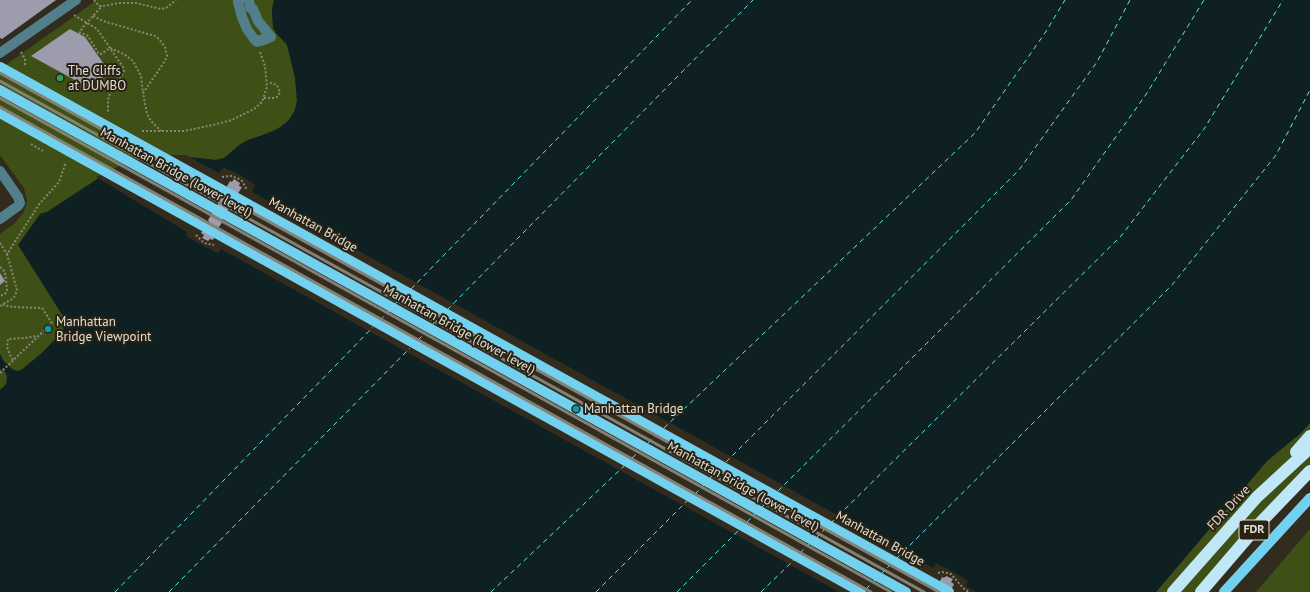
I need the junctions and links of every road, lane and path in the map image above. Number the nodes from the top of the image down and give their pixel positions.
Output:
1 (76, 0) edge
2 (94, 0) edge
3 (133, 0) edge
4 (176, 0) edge
5 (240, 0) edge
6 (248, 0) edge
7 (131, 3) junction
8 (102, 6) junction
9 (75, 16) dead end
10 (93, 16) junction
11 (86, 23) junction
12 (110, 48) junction
13 (258, 49) dead end
14 (0, 53) edge
15 (22, 53) dead end
16 (25, 59) junction
17 (29, 61) dead end
18 (25, 66) dead end
19 (0, 67) edge
20 (101, 80) dead end
21 (268, 82) junction
22 (113, 88) junction
23 (0, 90) edge
24 (144, 92) junction
25 (264, 98) junction
26 (108, 112) dead end
27 (0, 113) edge
28 (142, 131) dead end
29 (162, 131) junction
30 (66, 161) dead end
31 (0, 171) edge
32 (0, 219) edge
33 (0, 244) edge
34 (7, 254) junction
35 (0, 267) edge
36 (0, 296) edge
37 (1, 306) edge
38 (39, 336) junction
39 (13, 360) junction
40 (0, 373) edge
41 (1310, 436) edge
42 (1310, 448) edge
43 (1310, 471) edge
44 (1257, 496) junction
45 (1310, 498) edge
46 (861, 592) edge
47 (906, 592) edge
48 (949, 592) edge
49 (1173, 592) edge
50 (1201, 592) edge
51 (1224, 592) edge

1 - 14 street
2 - 8 path
3 - 7 path
4 - 7 path
5 - 6 street
7 - 8 path
8 - 10 path
9 - 11 path
10 - 11 path
10 - 24 path
11 - 12 path
11 - 12 path
12 - 22 path
12 - 24 path
13 - 21 path
15 - 16 path
16 - 17 path
16 - 18 path
19 - 48 main road, Manhattan Bridge
20 - 22 path
21 - 25 path
21 - 25 path
22 - 26 path
23 - 47 main road, Manhattan Bridge (lower level)
24 - 29 path
25 - 29 path
27 - 46 main road
28 - 29 path
30 - 34 path
31 - 32 street
33 - 34 path
34 - 37 path
35 - 36 path
37 - 38 path
38 - 39 path
38 - 39 path
39 - 40 path
41 - 44 highway
42 - 44 highway, FDR Drive / FDR
43 - 50 highway, FDR
44 - 49 highway, FDR Drive / FDR
45 - 51 main road

